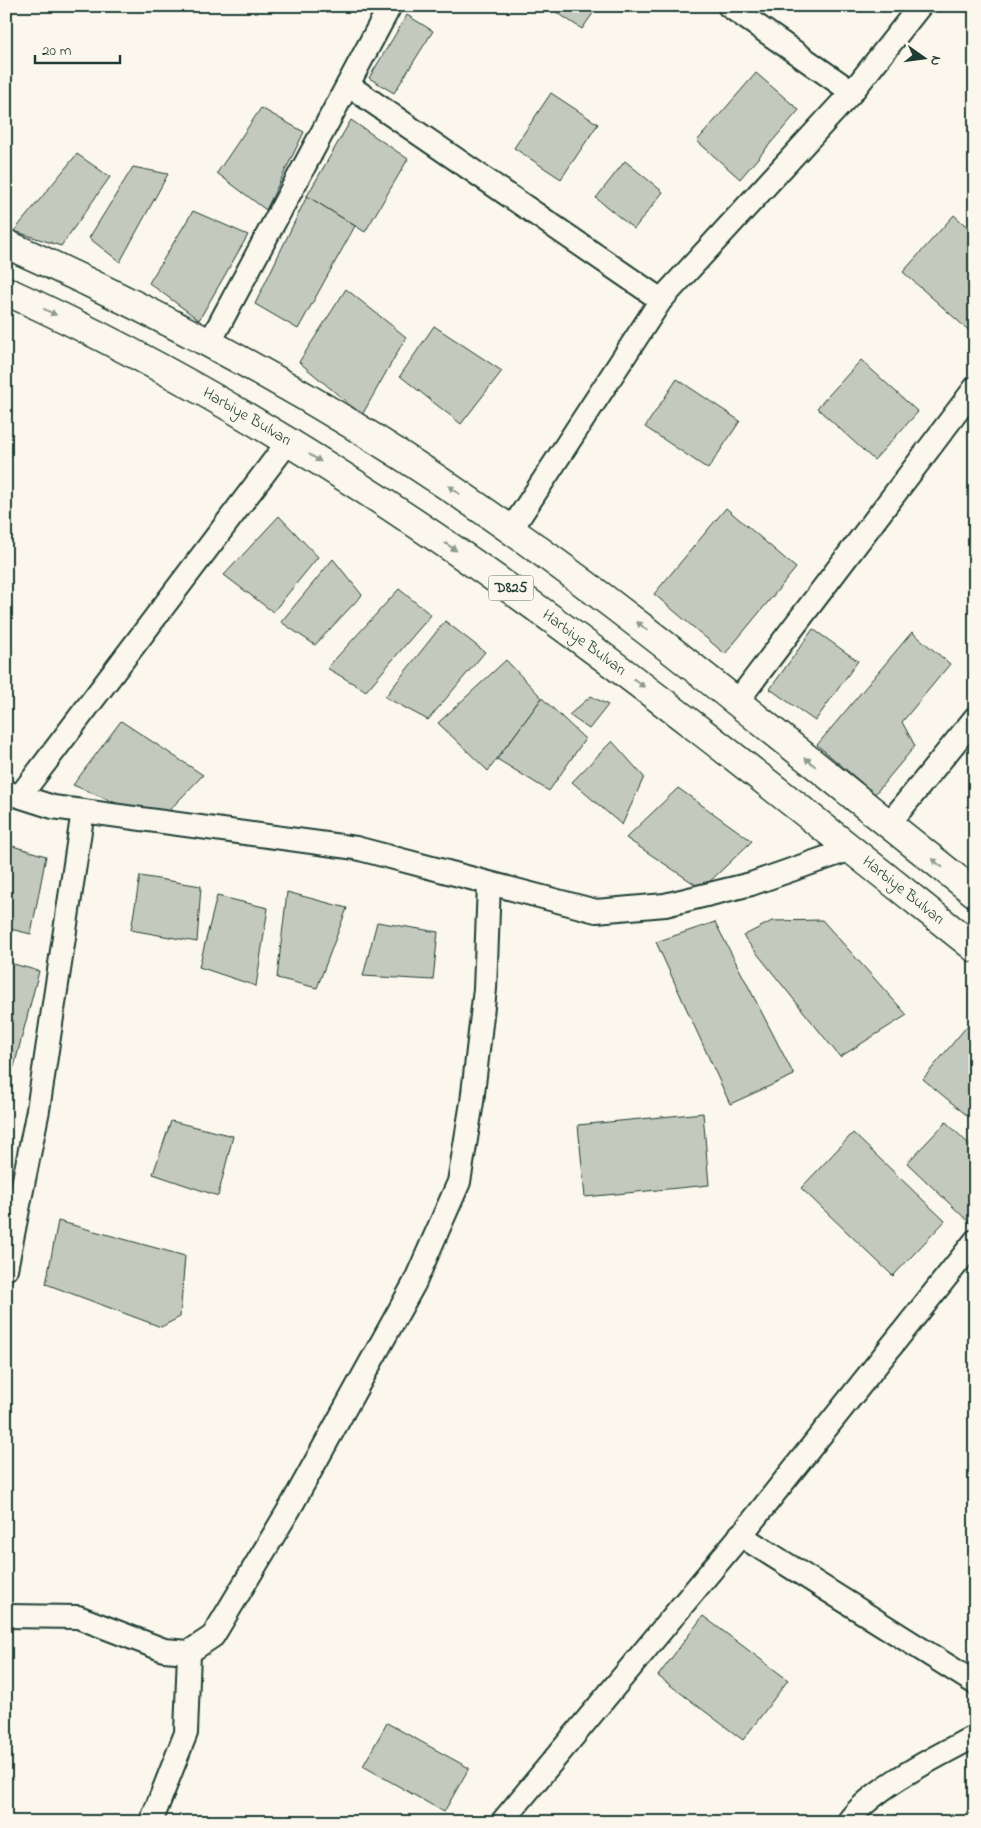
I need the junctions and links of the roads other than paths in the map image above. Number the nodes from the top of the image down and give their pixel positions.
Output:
1 (729, 6) edge
2 (920, 6) edge
3 (386, 8) edge
4 (348, 85) junction
5 (852, 92) junction
6 (6, 244) edge
7 (6, 291) edge
8 (661, 300) junction
9 (210, 342) junction
10 (975, 388) edge
11 (288, 442) junction
12 (511, 530) junction
13 (736, 703) junction
14 (975, 718) edge
15 (13, 794) edge
16 (83, 810) junction
17 (888, 825) junction
18 (851, 849) junction
19 (488, 884) junction
20 (975, 893) edge
21 (975, 948) edge
22 (975, 1241) edge
23 (6, 1269) edge
24 (740, 1535) junction
25 (6, 1616) edge
26 (189, 1652) junction
27 (975, 1683) edge
28 (975, 1736) edge
29 (151, 1822) edge
30 (502, 1822) edge
31 (848, 1822) edge

1 - 5 street
2 - 5 street
3 - 4 street
4 - 8 street
4 - 9 street
5 - 8 street
6 - 9 main road, D825
7 -> 11 main road, Harbiye Bulvarı / D825
8 - 12 street
12 -> 9 main road, D825
10 - 13 street
11 - 15 street
11 -> 18 main road, Harbiye Bulvarı / D825
13 -> 12 main road, D825
17 -> 13 main road, D825
14 - 17 street
15 - 16 street
16 - 19 street
16 - 23 street
20 -> 17 main road, D825
18 - 19 street
18 - 21 main road, Harbiye Bulvarı / D825
19 - 26 street
22 - 24 street
24 - 27 street
24 - 30 street
25 - 26 street
26 - 29 street
28 - 31 street

